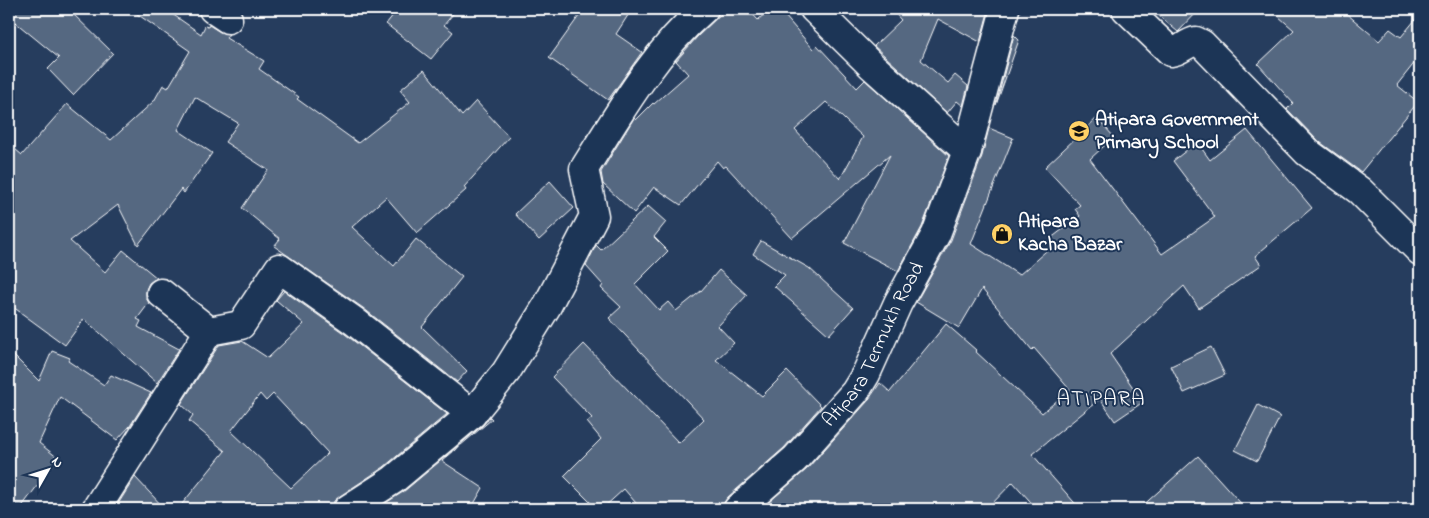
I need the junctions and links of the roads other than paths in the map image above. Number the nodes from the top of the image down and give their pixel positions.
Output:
1 (704, 9) edge
2 (814, 9) edge
3 (1004, 9) edge
4 (1126, 9) edge
5 (967, 151) junction
6 (1420, 251) edge
7 (161, 293) dead end
8 (209, 332) junction
9 (472, 414) junction
10 (96, 509) edge
11 (348, 509) edge
12 (738, 509) edge

1 - 9 street
2 - 5 street
3 - 5 street, Atipara Termukh Road
4 - 6 street
5 - 12 street, Atipara Termukh Road
7 - 8 street
8 - 9 street
8 - 10 street
9 - 11 street

